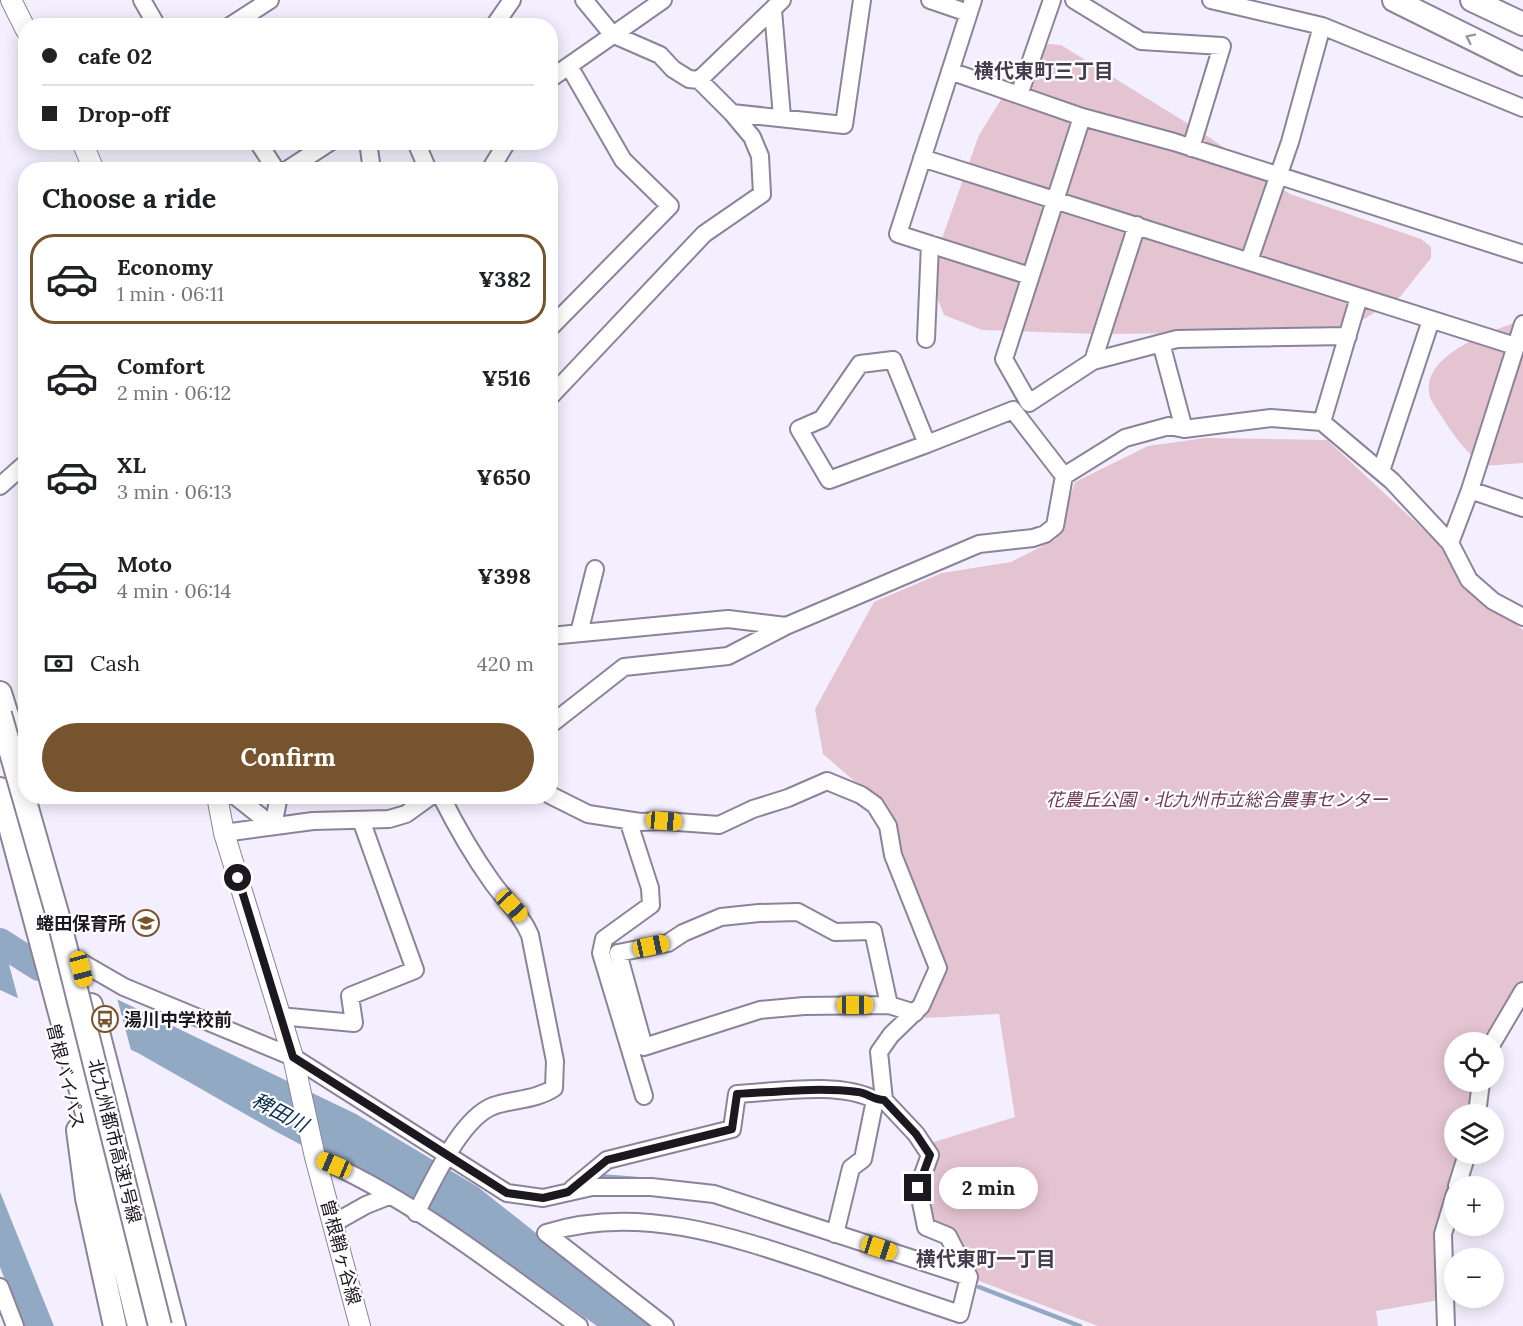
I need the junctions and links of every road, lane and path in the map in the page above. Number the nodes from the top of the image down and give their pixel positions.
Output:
1 (142, 0) edge
2 (270, 0) edge
3 (512, 0) edge
4 (584, 0) edge
5 (663, 0) edge
6 (862, 0) edge
7 (930, 0) edge
8 (1052, 0) edge
9 (1074, 0) edge
10 (1211, 0) edge
11 (1394, 0) edge
12 (1472, 0) edge
13 (14, 2) edge
14 (778, 5) edge
15 (971, 7) edge
16 (21, 18) edge
17 (152, 18) edge
18 (242, 18) edge
19 (500, 18) edge
20 (1523, 24) edge
21 (1322, 26) junction
22 (612, 34) junction
23 (1523, 64) edge
24 (569, 66) junction
25 (950, 71) junction
26 (558, 74) edge
27 (699, 80) junction
28 (1019, 95) junction
29 (1523, 108) edge
30 (732, 112) junction
31 (782, 117) junction
32 (1082, 117) junction
33 (1191, 148) junction
34 (318, 150) edge
35 (922, 158) junction
36 (299, 162) edge
37 (1278, 177) junction
38 (1054, 199) junction
39 (1137, 225) junction
40 (930, 244) junction
41 (1523, 254) edge
42 (1249, 261) junction
43 (1030, 276) junction
44 (1359, 297) junction
45 (558, 320) edge
46 (1431, 320) junction
47 (1523, 324) edge
48 (1348, 336) junction
49 (926, 339) dead end
50 (1161, 343) junction
51 (1515, 346) junction
52 (1093, 361) junction
53 (558, 389) edge
54 (1322, 422) junction
55 (1184, 429) junction
56 (927, 444) junction
57 (18, 469) edge
58 (1381, 471) junction
59 (1064, 476) junction
60 (0, 486) edge
61 (1470, 490) junction
62 (1523, 508) edge
63 (1450, 543) junction
64 (595, 569) dead end
65 (1523, 617) edge
66 (786, 626) junction
67 (579, 633) junction
68 (558, 635) edge
69 (0, 693) edge
70 (558, 719) edge
71 (9, 728) edge
72 (18, 753) edge
73 (18, 763) edge
74 (0, 789) edge
75 (558, 799) edge
76 (29, 804) edge
77 (35, 804) edge
78 (219, 804) edge
79 (244, 804) edge
80 (277, 804) edge
81 (420, 804) edge
82 (445, 804) edge
83 (361, 820) junction
84 (628, 820) junction
85 (0, 826) edge
86 (273, 826) junction
87 (224, 833) junction
88 (80, 965) junction
89 (1523, 991) edge
90 (889, 1005) junction
91 (915, 1013) junction
92 (279, 1016) junction
93 (1499, 1032) edge
94 (294, 1063) junction
95 (113, 1086) junction
96 (644, 1096) dead end
97 (879, 1100) junction
98 (78, 1124) junction
99 (315, 1157) junction
100 (447, 1157) junction
101 (568, 1192) junction
102 (389, 1196) junction
103 (416, 1213) junction
104 (334, 1223) junction
105 (1444, 1231) edge
106 (835, 1233) junction
107 (969, 1277) junction
108 (0, 1287) edge
109 (15, 1326) edge
110 (115, 1326) edge
111 (127, 1326) edge
112 (139, 1326) edge
113 (150, 1326) edge
114 (160, 1326) edge
115 (174, 1326) edge
116 (360, 1326) edge
117 (579, 1326) edge
118 (665, 1326) edge
119 (1446, 1326) edge

1 - 17 street
2 - 18 street
3 - 19 street
4 - 22 street
5 - 22 street
6 - 31 street
7 - 15 street
8 - 28 street
9 - 33 street
10 - 21 street
23 -> 11 highway
12 - 20 highway
13 - 16 main road
14 - 27 street
14 - 31 street
15 - 25 street
21 - 29 street
21 - 37 street
22 - 24 street
22 - 27 street
24 - 26 street
24 - 45 street
25 - 28 street
25 - 35 street
27 - 30 street
28 - 32 street
30 - 31 street
30 - 53 street
32 - 33 street
32 - 38 street
33 - 37 street
34 - 36 street
35 - 38 street
35 - 40 street
37 - 41 street
37 - 42 street
38 - 39 street
38 - 43 street
39 - 42 street
39 - 52 street
40 - 43 street
40 - 49 street
42 - 44 street
43 - 52 street
44 - 46 street
44 - 48 street
46 - 51 street
46 - 58 street
47 - 51 street
48 - 50 street
48 - 54 street
50 - 52 street
50 - 55 street
51 - 61 street
54 - 55 street
54 - 58 street
55 - 59 street
56 - 56 street
56 - 59 street
57 - 60 street
58 - 63 street
59 - 66 street
61 - 62 street
61 - 63 street
63 - 65 street
64 - 67 street
66 - 67 street
66 - 70 street
67 - 68 street
69 - 71 highway
71 - 72 highway
71 - 73 highway, 北九州都市高速1号線, bridge
74 - 112 highway, 北九州都市高速1号線
75 - 84 street
76 - 114 highway, 北九州都市高速1号線, bridge
77 - 88 highway
78 - 87 main road, 曽根鞘ヶ谷線
79 - 86 street
80 - 86 street
81 - 83 street
82 - 100 street
83 - 86 street
83 - 92 street
84 - 91 street
84 - 96 street
85 - 98 highway, 曽根バイパス
86 - 87 street
87 - 92 main road, 曽根鞘ヶ谷線
88 - 94 street
88 - 95 highway
89 - 93 street
90 - 90 street
90 - 91 street
91 - 97 street
92 - 94 main road, 曽根鞘ヶ谷線
94 - 99 main road, 曽根鞘ヶ谷線
94 - 100 street
95 - 113 highway
95 - 115 highway
97 - 101 street
97 - 106 street
97 - 107 street
98 - 110 highway
98 - 111 highway, 曽根バイパス
99 - 102 street
99 - 104 main road, 曽根鞘ヶ谷線
100 - 101 street
100 - 103 street
101 - 106 street
102 - 103 street
102 - 104 street
103 - 117 street
104 - 116 main road, 曽根鞘ヶ谷線
105 - 119 street
106 - 107 street
107 - 118 street
108 - 109 street

